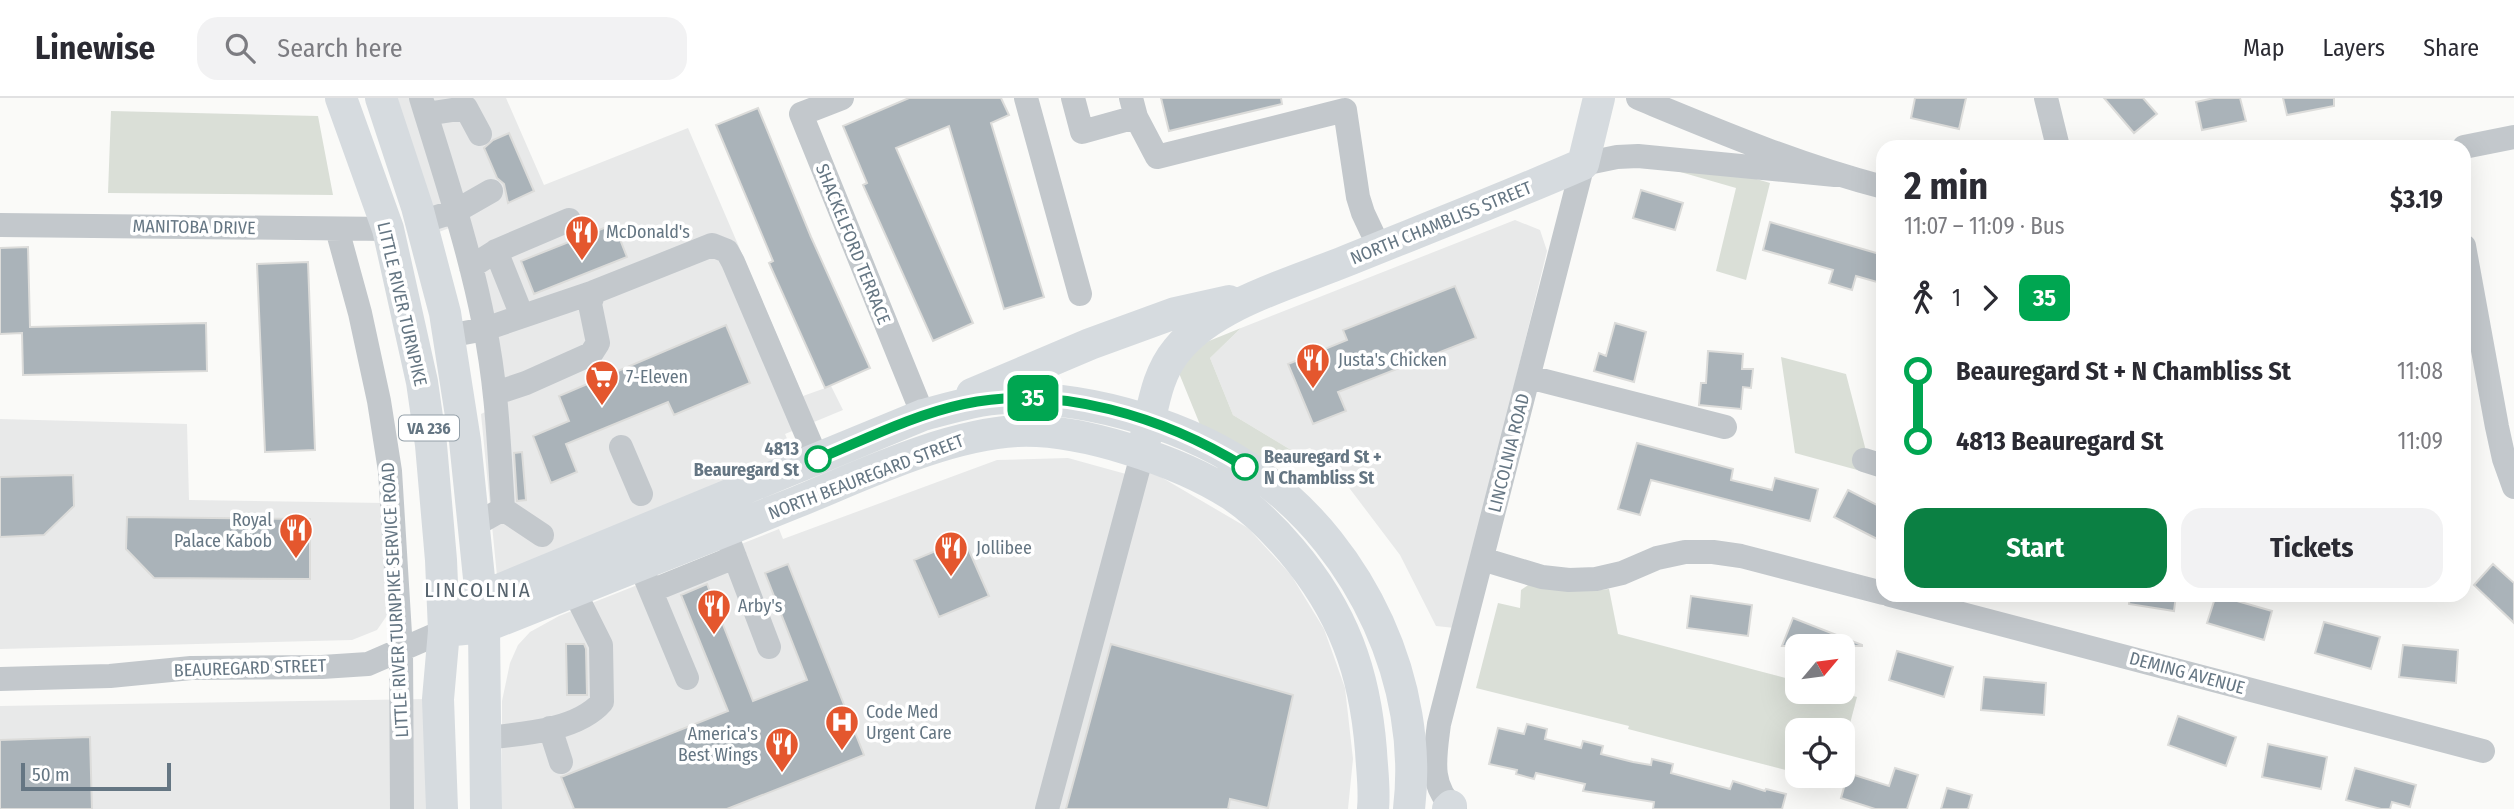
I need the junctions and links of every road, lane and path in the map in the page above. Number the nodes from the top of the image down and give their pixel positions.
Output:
1 (341, 98) edge
2 (842, 98) edge
3 (1026, 98) edge
4 (1073, 98) edge
5 (1599, 98) edge
6 (1637, 98) edge
7 (2046, 98) edge
8 (383, 102) edge
9 (422, 103) edge
10 (1134, 108) edge
11 (480, 134) dead end
12 (2514, 137) edge
13 (2056, 140) edge
14 (2471, 146) edge
15 (1583, 164) junction
16 (1835, 175) junction
17 (1876, 185) edge
18 (491, 191) dead end
19 (456, 211) junction
20 (569, 220) dead end
21 (421, 222) junction
22 (0, 225) edge
23 (337, 229) junction
24 (388, 229) junction
25 (1380, 247) junction
26 (496, 251) junction
27 (471, 267) junction
28 (2471, 284) edge
29 (594, 292) junction
30 (1080, 294) dead end
31 (1255, 298) junction
32 (522, 316) junction
33 (485, 329) junction
34 (448, 335) junction
35 (1529, 377) junction
36 (496, 393) junction
37 (923, 415) junction
38 (1150, 422) junction
39 (1725, 427) dead end
40 (621, 447) dead end
41 (1142, 455) junction
42 (817, 459) junction
43 (2514, 487) edge
44 (641, 494) dead end
45 (503, 509) junction
46 (473, 526) junction
47 (542, 535) dead end
48 (730, 544) junction
49 (1482, 559) junction
50 (646, 578) junction
51 (574, 591) junction
52 (1876, 591) edge
53 (1917, 602) edge
54 (482, 613) junction
55 (444, 631) junction
56 (769, 647) dead end
57 (401, 650) junction
58 (687, 678) dead end
59 (0, 679) edge
60 (550, 729) junction
61 (485, 738) junction
62 (2483, 751) dead end
63 (561, 762) dead end
64 (488, 803) edge
65 (1451, 808) edge
66 (402, 809) edge
67 (442, 809) edge
68 (1047, 809) edge
69 (1373, 809) edge
70 (1409, 809) edge

1 - 24 main road, LITTLE RIVER TURNPIKE / VA 236
2 - 37 street, SHACKELFORD TERRACE
3 - 30 street
4 - 10 street
5 - 15 main road, LINCOLNIA ROAD
6 - 16 street, NORTH CHAMBLISS STREET
7 - 13 street
8 - 9 street
8 - 21 main road, LITTLE RIVER TURNPIKE / VA 236
9 - 11 street
9 - 19 street
10 - 25 street
12 - 14 street
15 - 16 street, NORTH CHAMBLISS STREET
15 - 25 main road, NORTH CHAMBLISS STREET
15 - 35 street, LINCOLNIA ROAD
16 - 17 street, NORTH CHAMBLISS STREET
18 - 19 street
19 - 21 street
19 - 27 street
20 - 26 street
21 - 34 main road, LITTLE RIVER TURNPIKE / VA 236
22 - 23 street, MANITOBA DRIVE
23 - 24 street, MANITOBA DRIVE
23 - 57 street, LITTLE RIVER TURNPIKE SERVICE ROAD
24 - 55 main road, LITTLE RIVER TURNPIKE / VA 236
25 - 31 main road, NORTH CHAMBLISS STREET
26 - 27 street
26 - 32 street
27 - 33 street
28 - 43 street
29 - 32 street
29 - 36 street
29 - 42 street
31 - 37 main road
31 - 38 main road, NORTH CHAMBLISS STREET
32 - 33 street
33 - 34 street
33 - 36 street
34 - 46 main road, LITTLE RIVER TURNPIKE / VA 236
35 - 39 street
35 - 49 street, LINCOLNIA ROAD
36 - 45 street
37 - 38 main road, NORTH BEAUREGARD STREET
37 - 42 main road, NORTH BEAUREGARD STREET
38 - 41 main road, NORTH CHAMBLISS STREET
38 - 70 main road, NORTH BEAUREGARD STREET
40 - 44 street
41 - 48 main road, NORTH BEAUREGARD STREET
41 - 68 street
41 - 69 main road, NORTH BEAUREGARD STREET
42 - 54 main road, NORTH BEAUREGARD STREET
45 - 46 street
45 - 47 street
46 - 54 main road, LITTLE RIVER TURNPIKE / VA 236
48 - 50 main road, NORTH BEAUREGARD STREET
48 - 56 street
49 - 52 street
49 - 65 street, LINCOLNIA ROAD
50 - 51 main road, NORTH BEAUREGARD STREET
50 - 58 street
51 - 54 main road, NORTH BEAUREGARD STREET
51 - 60 street
53 - 62 street, DEMING AVENUE
54 - 55 main road, BEAUREGARD STREET
54 - 61 main road, LITTLE RIVER TURNPIKE / VA 236
55 - 57 street, BEAUREGARD STREET
55 - 67 main road, LITTLE RIVER TURNPIKE / VA 236
57 - 59 street, BEAUREGARD STREET
57 - 66 street, LITTLE RIVER TURNPIKE SERVICE ROAD
60 - 61 street
60 - 63 street
61 - 64 main road, LITTLE RIVER TURNPIKE / VA 236

